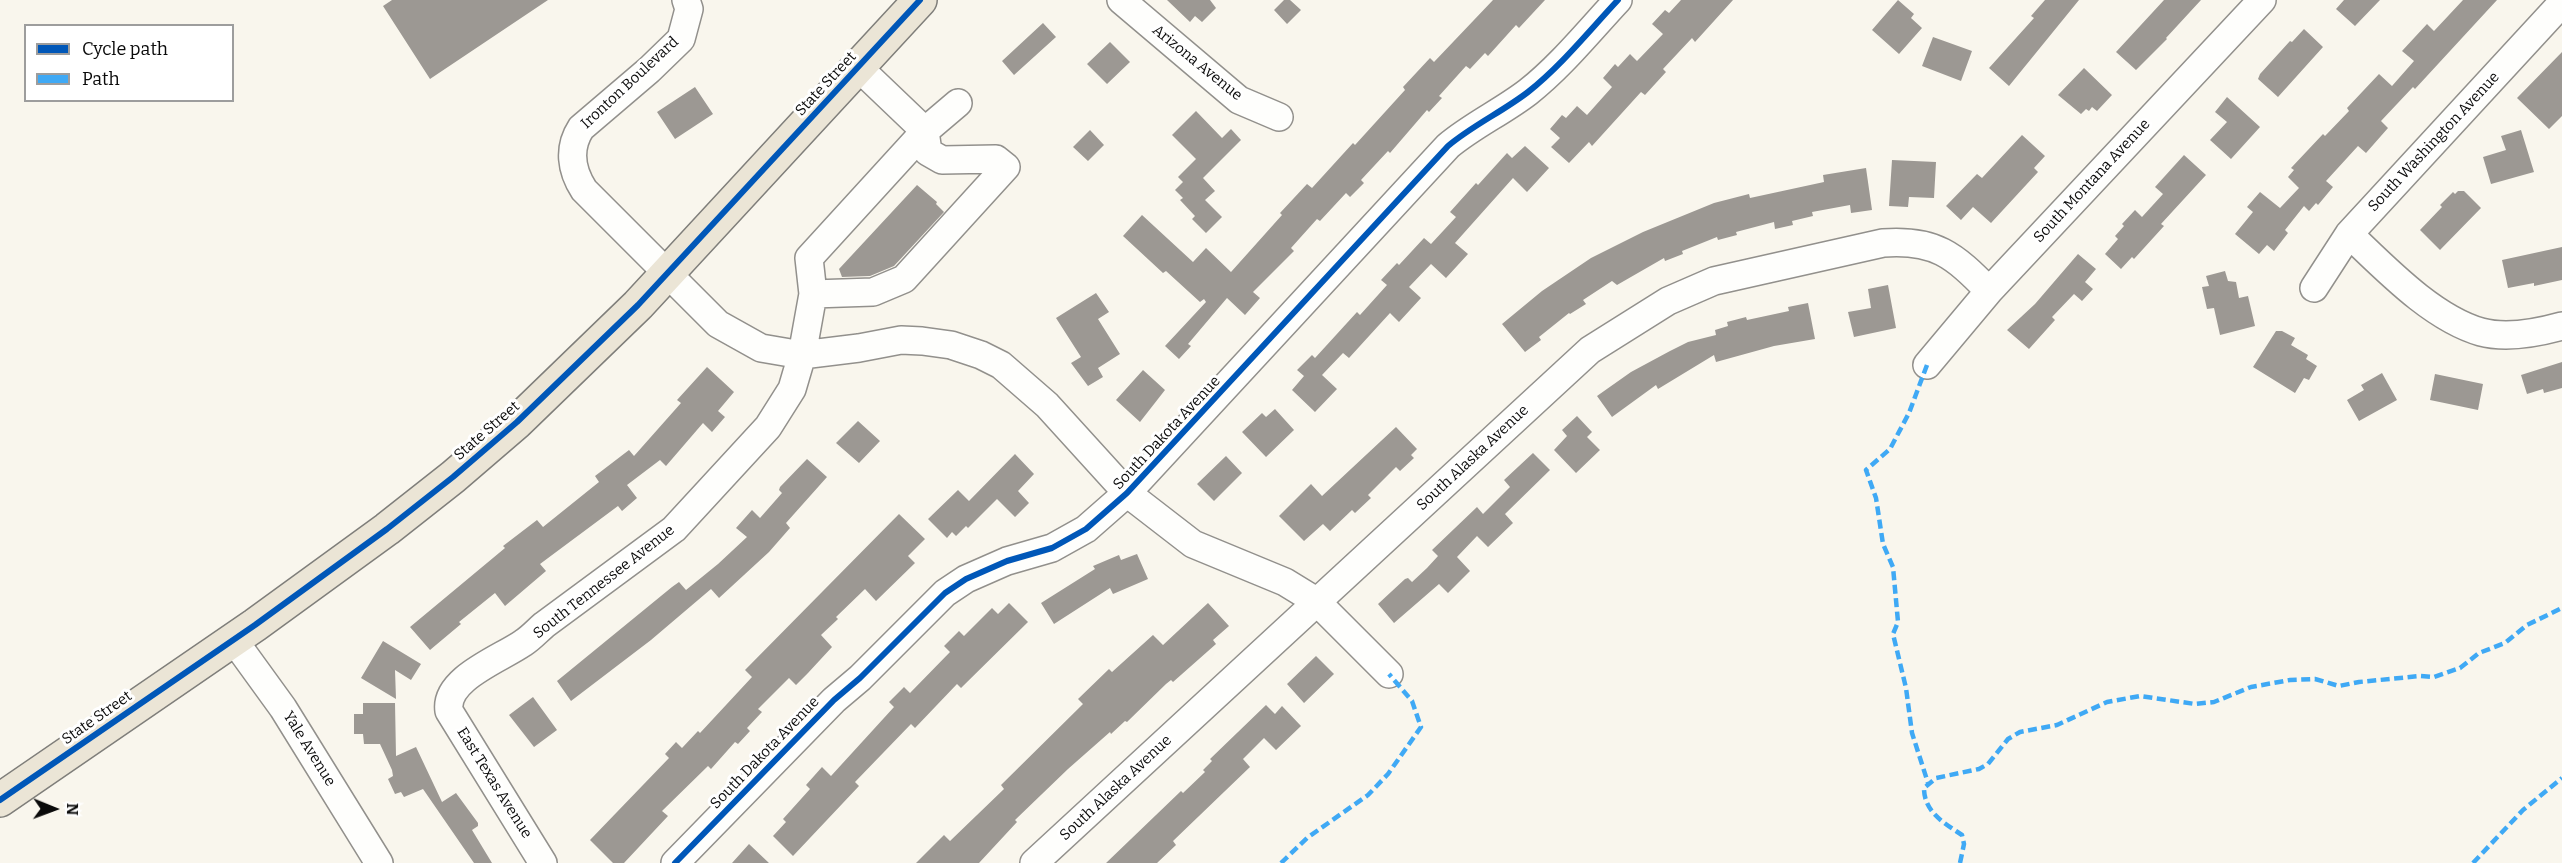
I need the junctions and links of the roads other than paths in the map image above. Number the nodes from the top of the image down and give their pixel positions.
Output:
1 (687, 0) edge
2 (920, 0) edge
3 (1121, 0) edge
4 (1618, 0) edge
5 (2262, 0) edge
6 (2562, 3) edge
7 (858, 67) junction
8 (957, 103) dead end
9 (1279, 117) dead end
10 (925, 131) junction
11 (2349, 234) junction
12 (666, 274) junction
13 (2314, 288) dead end
14 (1989, 291) junction
15 (813, 294) junction
16 (2562, 326) edge
17 (802, 355) junction
18 (1927, 365) dead end
19 (1127, 493) junction
20 (1316, 601) junction
21 (232, 639) junction
22 (1389, 674) dead end
23 (447, 701) joint
24 (0, 800) edge
25 (379, 863) edge
26 (543, 863) edge
27 (675, 863) edge
28 (1034, 863) edge

1 - 12 street, Ironton Boulevard
2 - 7 main road, State Street
3 - 9 street, Arizona Avenue
4 - 19 street, South Dakota Avenue
5 - 14 street, South Montana Avenue
6 - 11 street, South Washington Avenue
7 - 10 street
7 - 12 main road, State Street
8 - 10 street, South Tennessee Avenue
10 - 15 street, South Tennessee Avenue
10 - 15 street
11 - 13 street, South Washington Avenue
11 - 16 street
12 - 17 street
12 - 21 main road, State Street
14 - 18 street, South Montana Avenue
14 - 20 street, South Alaska Avenue
15 - 17 street, South Tennessee Avenue
17 - 19 street
17 - 23 street, South Tennessee Avenue
19 - 20 street
19 - 27 street, South Dakota Avenue
20 - 22 street
20 - 28 street, South Alaska Avenue
21 - 24 main road, State Street
21 - 25 street, Yale Avenue
23 - 26 street, East Texas Avenue

